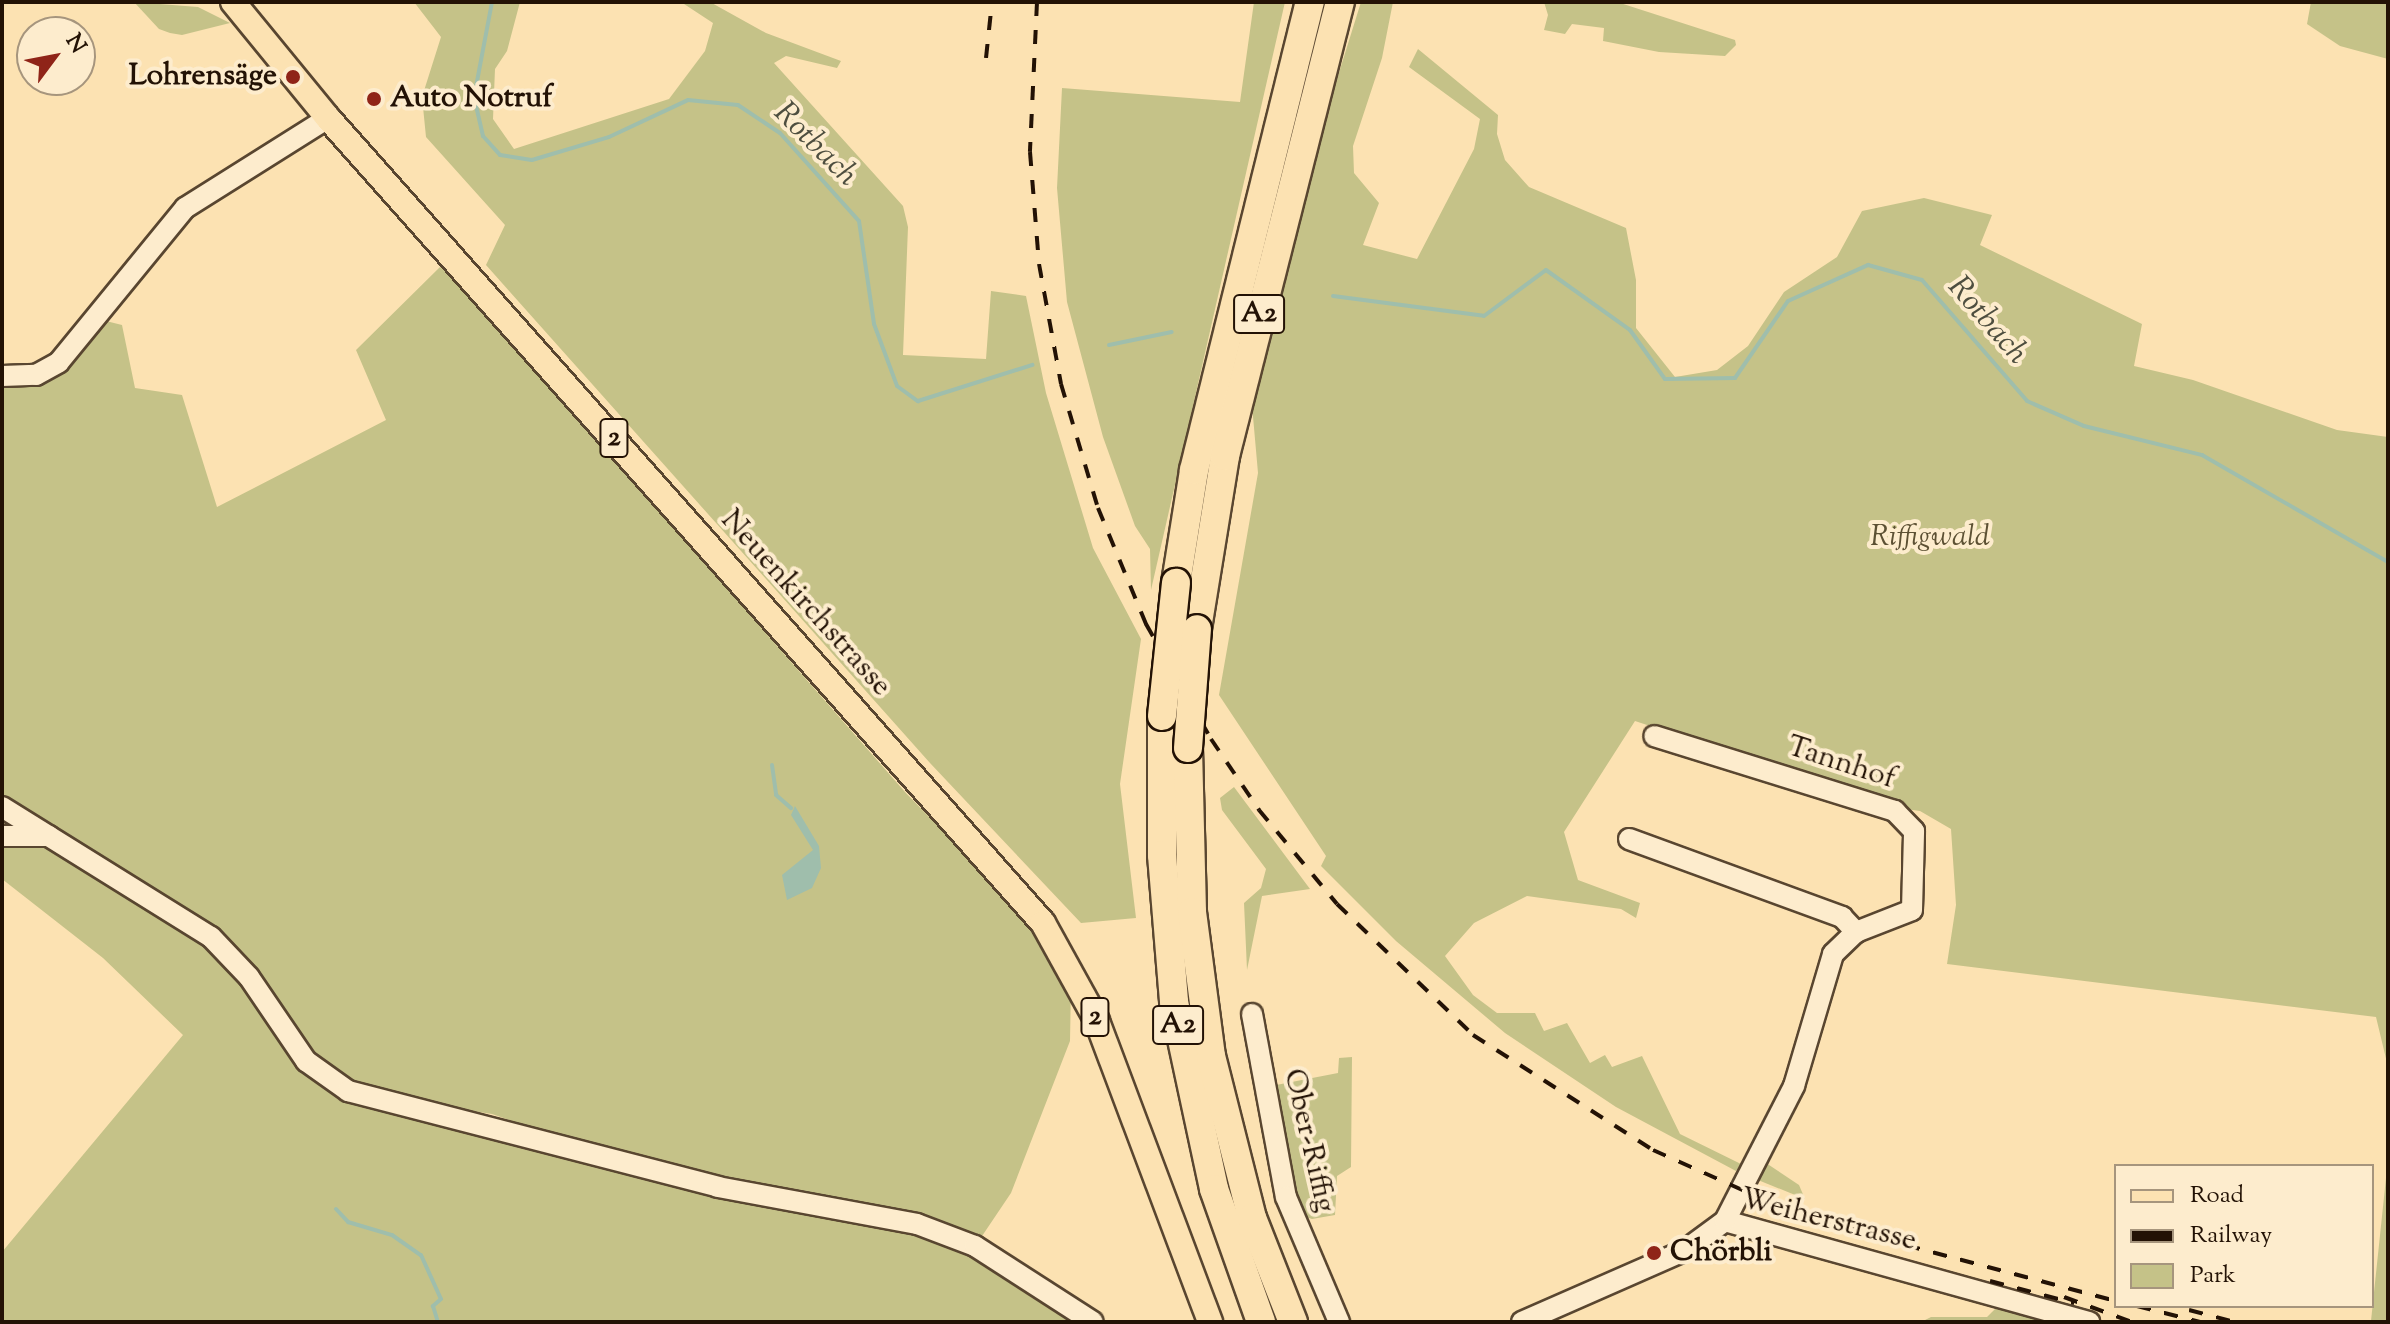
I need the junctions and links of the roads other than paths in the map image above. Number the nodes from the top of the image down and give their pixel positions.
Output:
1 (233, 2) edge
2 (1310, 2) edge
3 (1340, 2) edge
4 (328, 118) junction
5 (2, 376) edge
6 (1212, 452) junction
7 (1654, 736) dead end
8 (2, 807) edge
9 (2, 836) edge
10 (49, 836) junction
11 (1629, 839) dead end
12 (1856, 932) junction
13 (1252, 1014) dead end
14 (1725, 1221) junction
15 (1093, 1322) edge
16 (1210, 1322) edge
17 (1261, 1322) edge
18 (1293, 1322) edge
19 (1339, 1322) edge
20 (1522, 1322) edge
21 (2089, 1322) edge

1 - 4 main road, Neuenkirchstrasse / 2
2 - 6 highway, A2
3 - 6 highway, A2
4 - 5 street
4 - 16 main road, Neuenkirchstrasse / 2
6 - 17 highway, A2, bridge
6 - 18 highway, A2, bridge
7 - 12 street, Tannhof
8 - 10 street
9 - 10 street
10 - 15 street
11 - 12 street
12 - 14 street, Tannhof
13 - 19 street, Ober-Riffig
14 - 20 street, Weiherstrasse
14 - 21 street, Weiherstrasse

